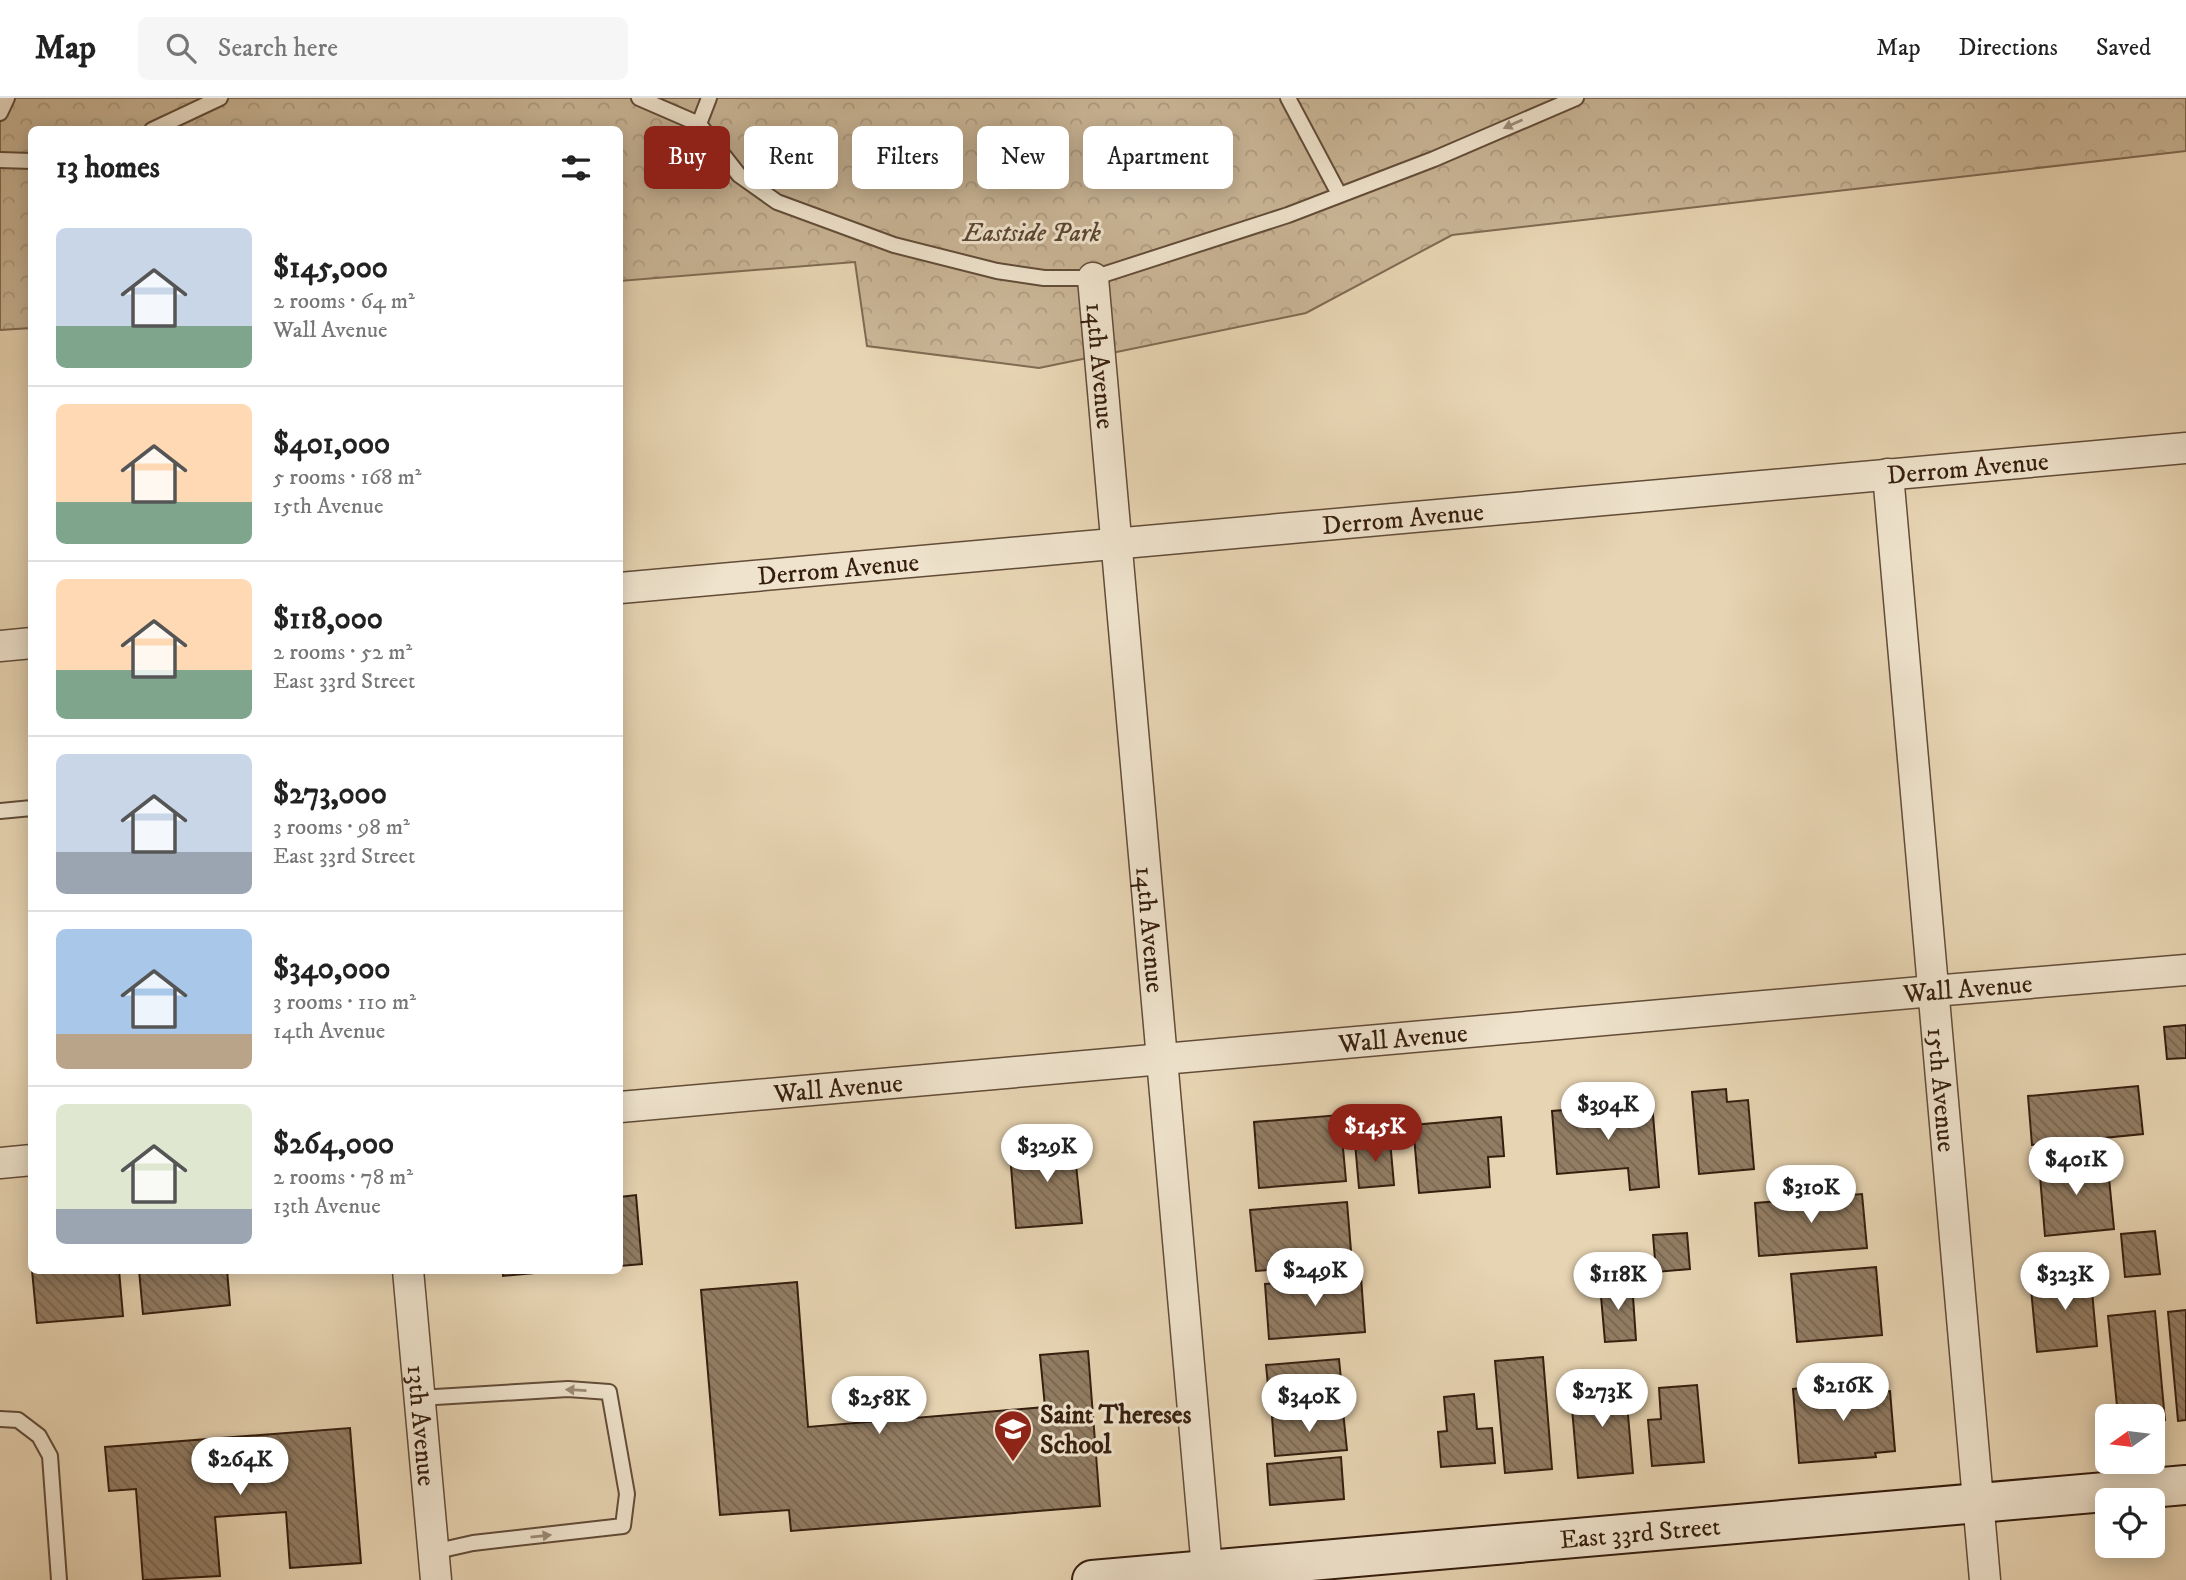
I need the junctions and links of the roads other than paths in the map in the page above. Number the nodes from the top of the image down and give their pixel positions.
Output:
1 (7, 98) edge
2 (220, 98) edge
3 (639, 98) edge
4 (709, 98) edge
5 (1288, 98) edge
6 (1576, 98) edge
7 (0, 113) edge
8 (699, 124) junction
9 (160, 126) edge
10 (0, 160) edge
11 (28, 161) edge
12 (1339, 194) junction
13 (1093, 278) junction
14 (2186, 447) edge
15 (1888, 474) junction
16 (1117, 544) junction
17 (623, 588) edge
18 (28, 643) edge
19 (0, 646) edge
20 (28, 808) edge
21 (0, 811) edge
22 (2186, 970) edge
23 (1933, 991) junction
24 (1163, 1060) junction
25 (623, 1107) edge
26 (28, 1160) edge
27 (0, 1163) edge
28 (408, 1274) edge
29 (419, 1398) junction
30 (0, 1419) edge
31 (2186, 1485) edge
32 (1978, 1504) junction
33 (434, 1566) edge
34 (1208, 1575) edge
35 (59, 1580) edge
36 (1092, 1580) edge
37 (1984, 1580) edge

1 - 7 lane
2 - 9 lane
3 - 8 lane
4 - 8 lane
5 - 12 lane
6 -> 12 lane
8 - 13 lane
10 - 11 lane
12 - 13 lane
13 - 16 street, 14th Avenue
14 - 15 street, Derrom Avenue
15 - 16 street, Derrom Avenue
15 - 23 street, 15th Avenue
16 - 17 street, Derrom Avenue
16 - 24 street, 14th Avenue
18 - 19 street
20 - 21 lane
22 - 23 street, Wall Avenue
23 - 24 street, Wall Avenue
23 - 32 street, 15th Avenue
24 - 25 street, Wall Avenue
24 - 34 street, 14th Avenue
26 - 27 street
28 - 29 street, 13th Avenue
29 - 33 street, 13th Avenue
33 -> 29 lane
30 - 35 lane
31 - 32 main road, East 33rd Street
32 - 34 main road, East 33rd Street
32 - 37 street, 15th Avenue
34 - 36 main road, East 33rd Street

